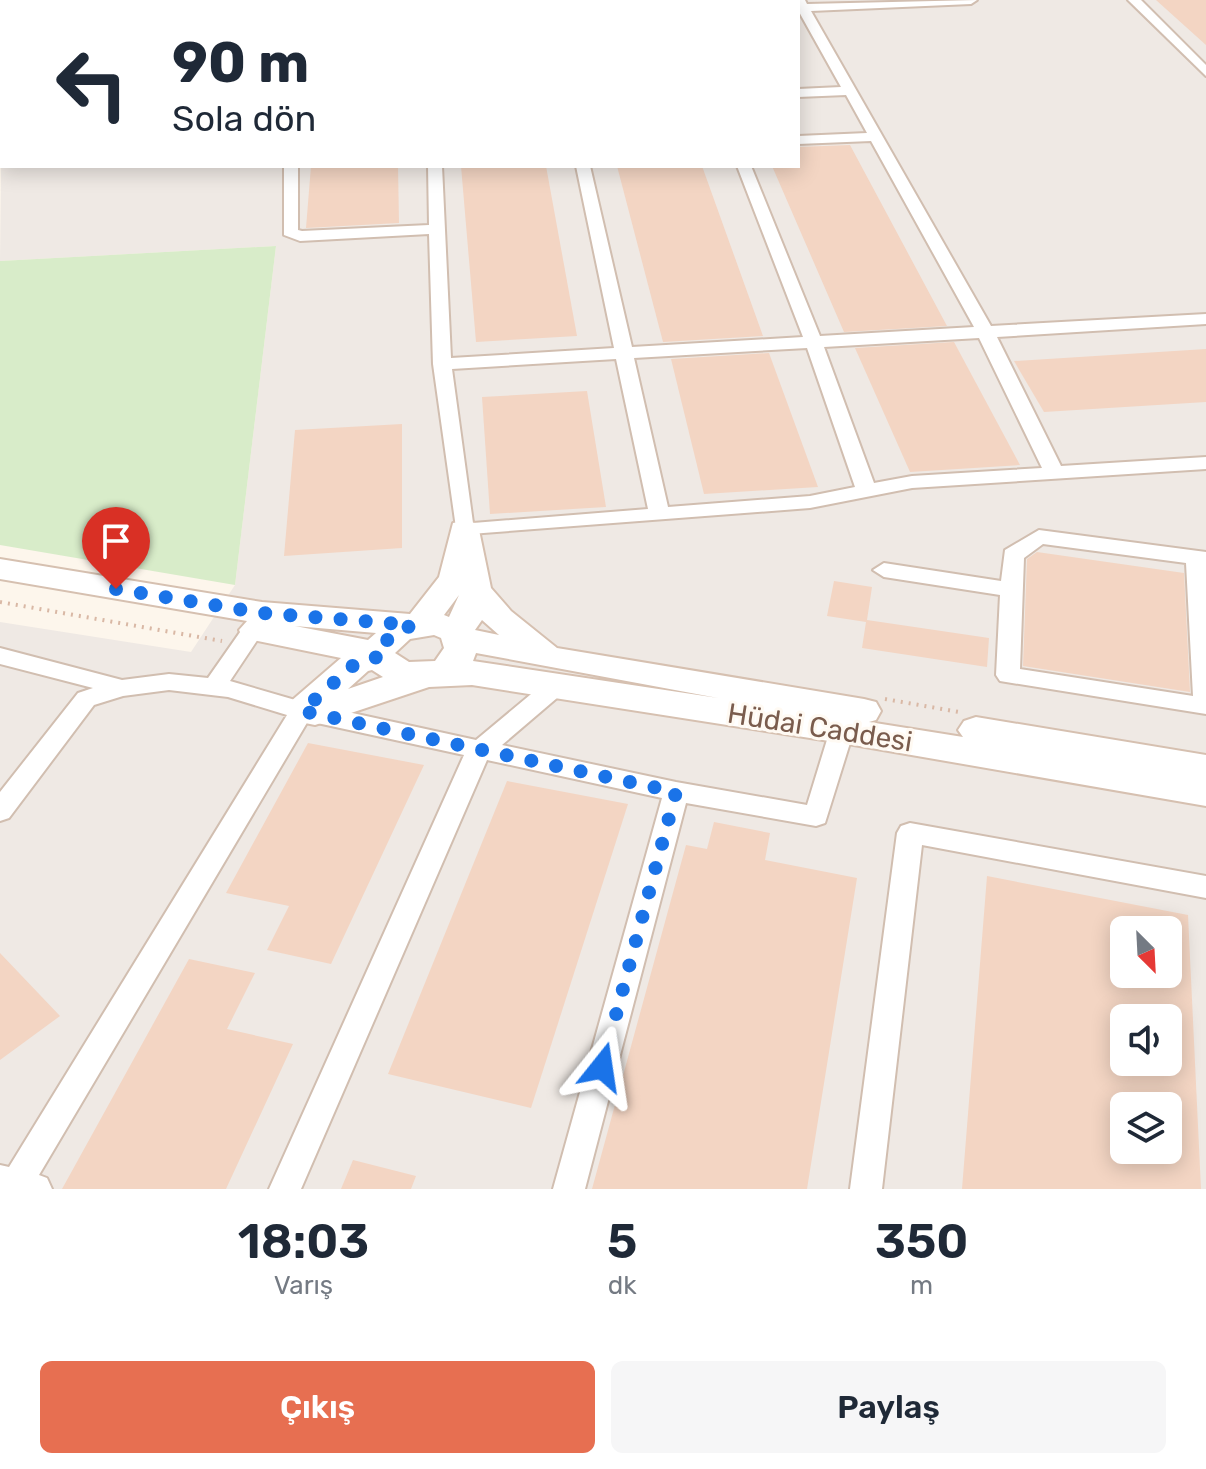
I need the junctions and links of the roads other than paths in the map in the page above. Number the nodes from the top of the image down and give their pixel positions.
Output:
1 (971, 0) edge
2 (1134, 0) edge
3 (801, 4) edge
4 (1206, 72) edge
5 (850, 91) junction
6 (800, 93) edge
7 (876, 137) junction
8 (800, 140) edge
9 (291, 168) edge
10 (435, 168) edge
11 (583, 168) edge
12 (745, 168) edge
13 (437, 229) junction
14 (1206, 319) edge
15 (986, 333) junction
16 (814, 343) junction
17 (624, 354) junction
18 (442, 364) junction
19 (1206, 463) edge
20 (1054, 472) junction
21 (867, 492) junction
22 (659, 514) junction
23 (464, 530) junction
24 (1201, 558) edge
25 (0, 569) edge
26 (884, 570) dead end
27 (0, 586) edge
28 (1012, 590) junction
29 (477, 592) junction
30 (416, 624) junction
31 (267, 633) junction
32 (457, 634) junction
33 (377, 655) junction
34 (0, 656) edge
35 (559, 673) junction
36 (427, 676) junction
37 (214, 687) junction
38 (122, 688) junction
39 (308, 712) junction
40 (842, 730) junction
41 (478, 752) junction
42 (1206, 768) edge
43 (676, 792) junction
44 (1206, 792) edge
45 (0, 811) edge
46 (1206, 887) edge
47 (16, 1185) edge
48 (285, 1189) edge
49 (569, 1189) edge
50 (866, 1189) edge

1 - 3 street
2 - 4 street
3 - 5 street
5 - 6 street
5 - 7 street
7 - 8 street
7 - 15 street
9 - 13 street
10 - 13 street
11 - 17 street
12 - 16 street
13 - 18 street
14 - 15 street
15 - 16 street
15 - 20 street
16 - 17 street
16 - 21 street
17 - 18 street
17 - 22 street
18 - 23 street
19 - 20 street
20 - 21 street
21 - 22 street
22 - 23 street
23 - 29 street
23 - 30 street
24 - 28 street
24 - 28 street
25 - 30 street
26 - 28 street
27 - 31 street
29 - 32 street
29 - 35 street
30 - 32 street, Hüdai Caddesi
30 - 33 street
31 - 33 street
31 - 37 street
31 - 39 street
32 - 35 street, Hüdai Caddesi
32 - 36 street
33 - 36 street
33 - 39 street
34 - 38 street
35 - 36 street, Hüdai Caddesi
35 - 40 street, Hüdai Caddesi
35 - 41 street
35 - 42 street, Hüdai Caddesi
36 - 39 street
37 - 38 street
37 - 39 street
38 - 45 street
39 - 41 street
39 - 47 street
40 - 43 street
40 - 44 street, Hüdai Caddesi
41 - 43 street
41 - 48 street
43 - 49 street
46 - 50 street

